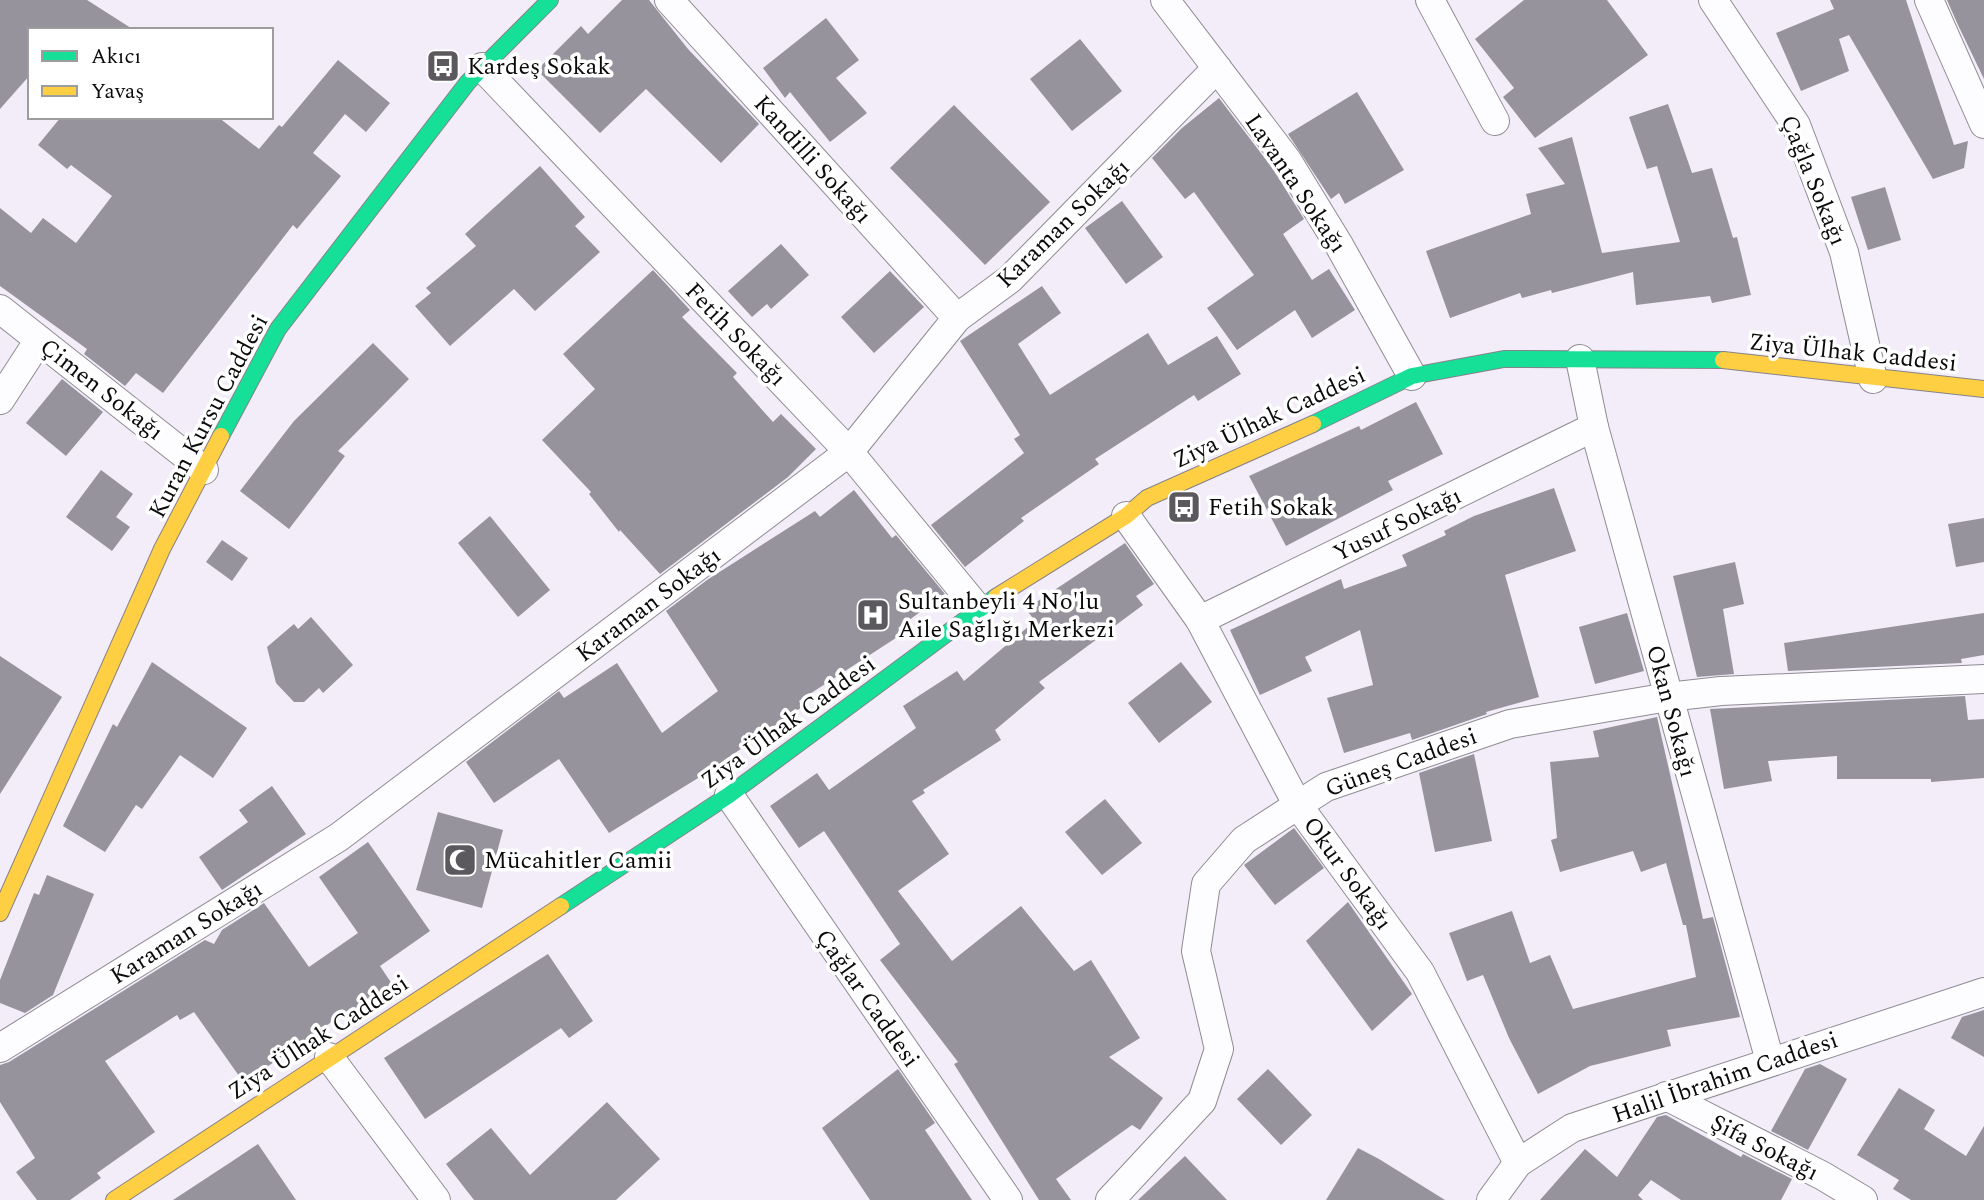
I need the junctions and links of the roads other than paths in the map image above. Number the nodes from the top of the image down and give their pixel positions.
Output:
1 (550, 0) edge
2 (669, 0) edge
3 (1165, 0) edge
4 (1430, 0) edge
5 (1713, 0) edge
6 (1929, 0) edge
7 (482, 67) junction
8 (1217, 68) junction
9 (1495, 121) dead end
10 (1984, 124) edge
11 (0, 309) edge
12 (957, 318) junction
13 (39, 340) junction
14 (1580, 359) junction
15 (1412, 376) junction
16 (1874, 379) junction
17 (1984, 389) edge
18 (0, 400) edge
19 (1594, 427) junction
20 (849, 452) junction
21 (204, 470) junction
22 (1126, 516) junction
23 (979, 610) junction
24 (1200, 620) junction
25 (1984, 679) edge
26 (1668, 697) junction
27 (729, 795) junction
28 (1297, 804) junction
29 (0, 913) edge
30 (1984, 992) edge
31 (0, 1048) edge
32 (329, 1057) junction
33 (1770, 1060) junction
34 (1666, 1096) junction
35 (1518, 1163) junction
36 (114, 1200) edge
37 (436, 1200) edge
38 (1008, 1200) edge
39 (1110, 1200) edge
40 (1491, 1200) edge
41 (1863, 1200) edge

1 - 7 street, Kuran Kursu Caddesi
2 - 12 street, Kandilli Sokağı
3 - 8 street, Lavanta Sokağı
4 - 9 street
5 - 16 street, Çağla Sokağı
6 - 10 street
7 - 20 street, Fetih Sokağı
7 - 21 street, Kuran Kursu Caddesi
8 - 12 street, Karaman Sokağı
8 - 15 street, Lavanta Sokağı
11 - 13 street, Çimen Sokağı
12 - 20 street, Karaman Sokağı
13 - 18 street
13 - 21 street, Çimen Sokağı
14 - 15 street, Ziya Ülhak Caddesi
14 - 16 street, Ziya Ülhak Caddesi
14 - 19 street, Okan Sokağı
15 - 22 street, Ziya Ülhak Caddesi
16 - 17 street, Ziya Ülhak Caddesi
19 - 24 street, Yusuf Sokağı
19 - 26 street, Okan Sokağı
20 - 23 street, Fetih Sokağı
20 - 31 street, Karaman Sokağı
21 - 29 street, Kuran Kursu Caddesi
22 - 23 street, Ziya Ülhak Caddesi
22 - 24 street, Okur Sokağı
23 - 27 street, Ziya Ülhak Caddesi
24 - 28 street, Okur Sokağı
25 - 26 street, Güneş Caddesi
26 - 28 street, Güneş Caddesi
26 - 33 street, Okan Sokağı
27 - 32 street, Ziya Ülhak Caddesi
27 - 38 street, Çağlar Caddesi
28 - 35 street, Okur Sokağı
28 - 39 street, Güneş Caddesi
30 - 33 street, Halil İbrahim Caddesi
32 - 36 street, Ziya Ülhak Caddesi
32 - 37 street
33 - 34 street, Halil İbrahim Caddesi
34 - 35 street, Halil İbrahim Caddesi
34 - 41 street, Şifa Sokağı
35 - 40 street, Halil İbrahim Caddesi

